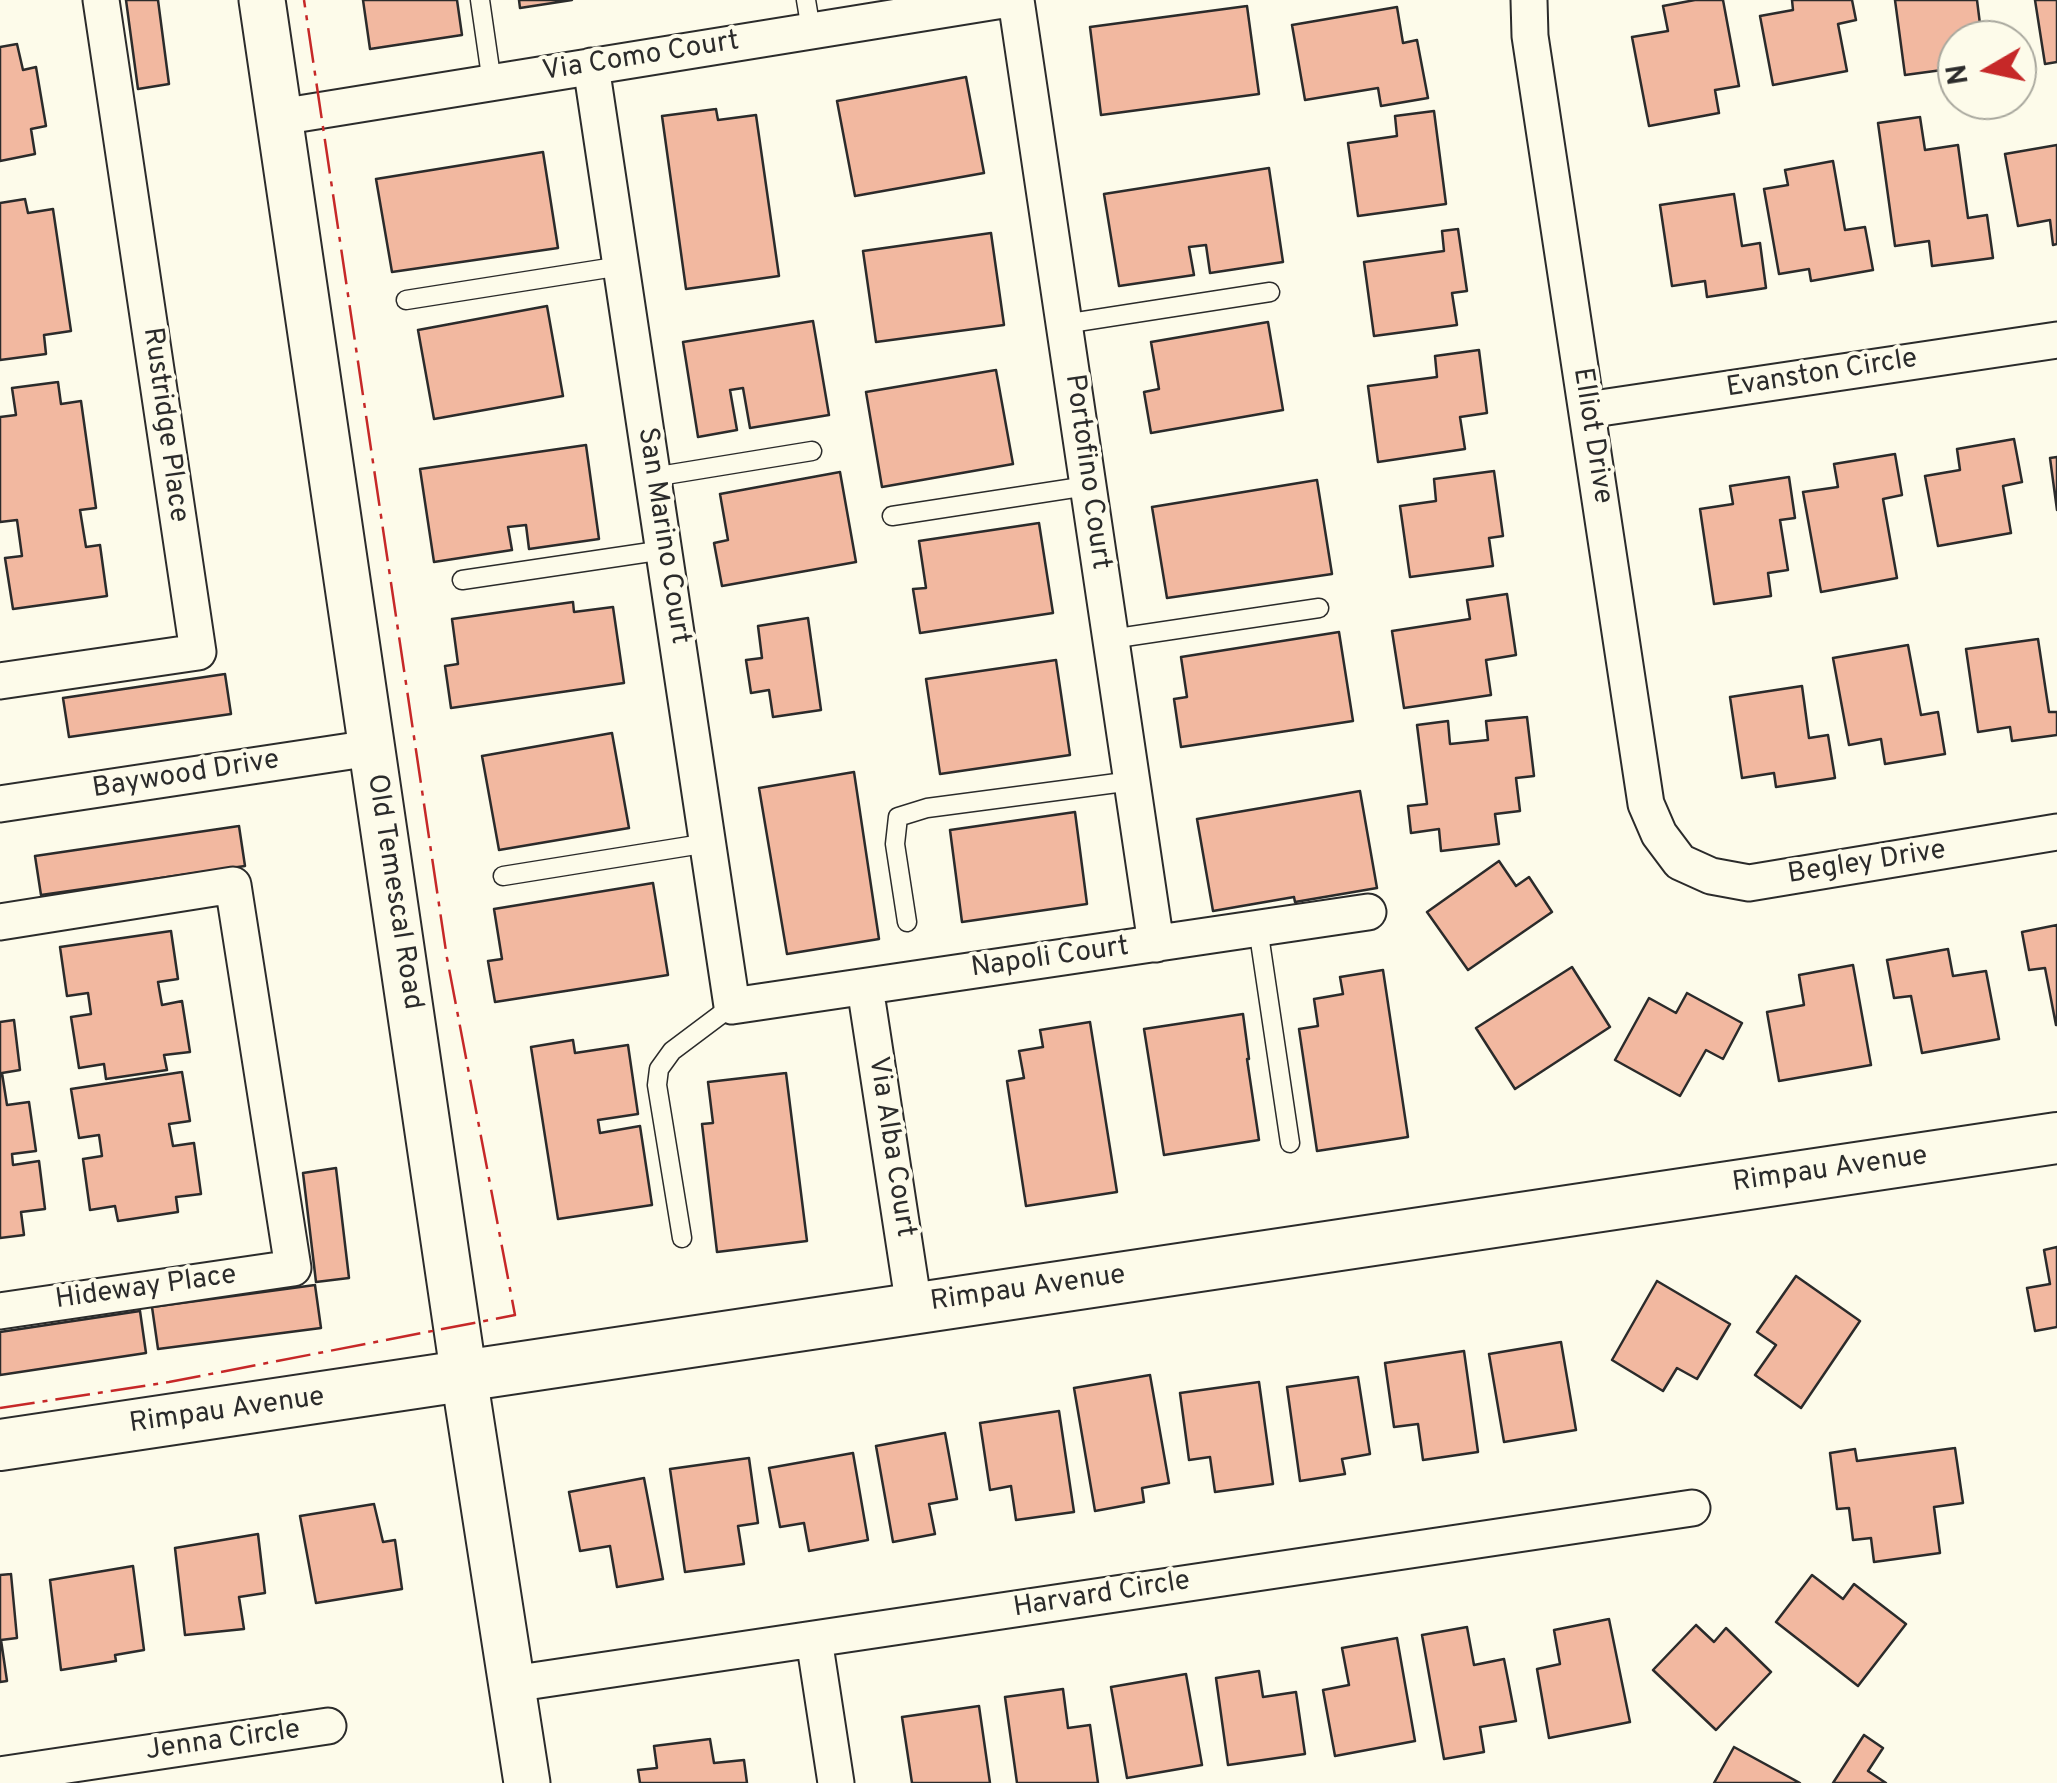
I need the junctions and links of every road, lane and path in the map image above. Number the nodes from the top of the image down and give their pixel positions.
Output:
1 (101, 0) edge
2 (262, 0) edge
3 (480, 0) edge
4 (1003, 0) edge
5 (1016, 0) edge
6 (1529, 0) edge
7 (808, 15) edge
8 (591, 66) junction
9 (492, 82) junction
10 (280, 117) junction
11 (621, 266) junction
12 (1270, 292) dead end
13 (406, 300) dead end
14 (1064, 324) junction
15 (2057, 340) edge
16 (1587, 410) junction
17 (812, 451) dead end
18 (653, 476) junction
19 (1088, 486) junction
20 (892, 516) dead end
21 (664, 550) junction
22 (462, 580) dead end
23 (1320, 608) dead end
24 (1110, 640) junction
25 (0, 681) edge
26 (371, 748) junction
27 (1132, 782) junction
28 (0, 804) edge
29 (2057, 832) edge
30 (708, 843) junction
31 (1680, 862) joint
32 (503, 876) dead end
33 (1368, 912) dead end
34 (0, 922) edge
35 (907, 922) dead end
36 (1258, 928) junction
37 (1156, 944) junction
38 (866, 987) junction
39 (732, 1006) junction
40 (2057, 1138) edge
41 (1290, 1143) dead end
42 (682, 1238) dead end
43 (914, 1307) junction
44 (0, 1311) edge
45 (464, 1377) junction
46 (0, 1445) edge
47 (1692, 1508) dead end
48 (814, 1639) junction
49 (512, 1684) junction
50 (328, 1726) dead end
51 (0, 1774) edge
52 (527, 1783) edge
53 (836, 1783) edge

1 - 25 street, Rustridge Place
2 - 10 street, Old Temescal Road
3 - 9 lane
4 - 7 street, Via Como Court
5 - 14 street, Portofino Court
6 - 16 street, Elliot Drive
7 - 8 street, Via Como Court
8 - 9 street, Via Como Court
8 - 11 street, San Marino Court
9 - 10 street, Via Como Court
10 - 26 street, Old Temescal Road
11 - 13 lane
11 - 18 street, San Marino Court
12 - 14 lane
14 - 19 street, Portofino Court
15 - 16 street, Evanston Circle
16 - 31 street, Elliot Drive
17 - 18 lane
18 - 21 street, San Marino Court
19 - 20 lane
19 - 24 street, Portofino Court
21 - 22 lane
21 - 30 street, San Marino Court
23 - 24 lane
24 - 27 street, Portofino Court
26 - 28 street, Baywood Drive
26 - 45 street, Old Temescal Road
27 - 35 lane
27 - 37 street, Portofino Court
29 - 31 street, Begley Drive
30 - 32 lane
30 - 39 street, San Marino Court
33 - 36 street, Napoli Court
34 - 44 street, Hideway Place
36 - 37 street, Napoli Court
36 - 41 lane
37 - 38 street, Napoli Court
38 - 39 street, Napoli Court
38 - 43 street, Via Alba Court
39 - 42 lane
40 - 43 main road, Rimpau Avenue
43 - 45 main road, Rimpau Avenue
45 - 46 main road, Rimpau Avenue
45 - 49 street, Old Temescal Road
47 - 48 street, Harvard Circle
48 - 49 street, Harvard Circle
48 - 53 street
49 - 52 street, Old Temescal Road
50 - 51 street, Jenna Circle

